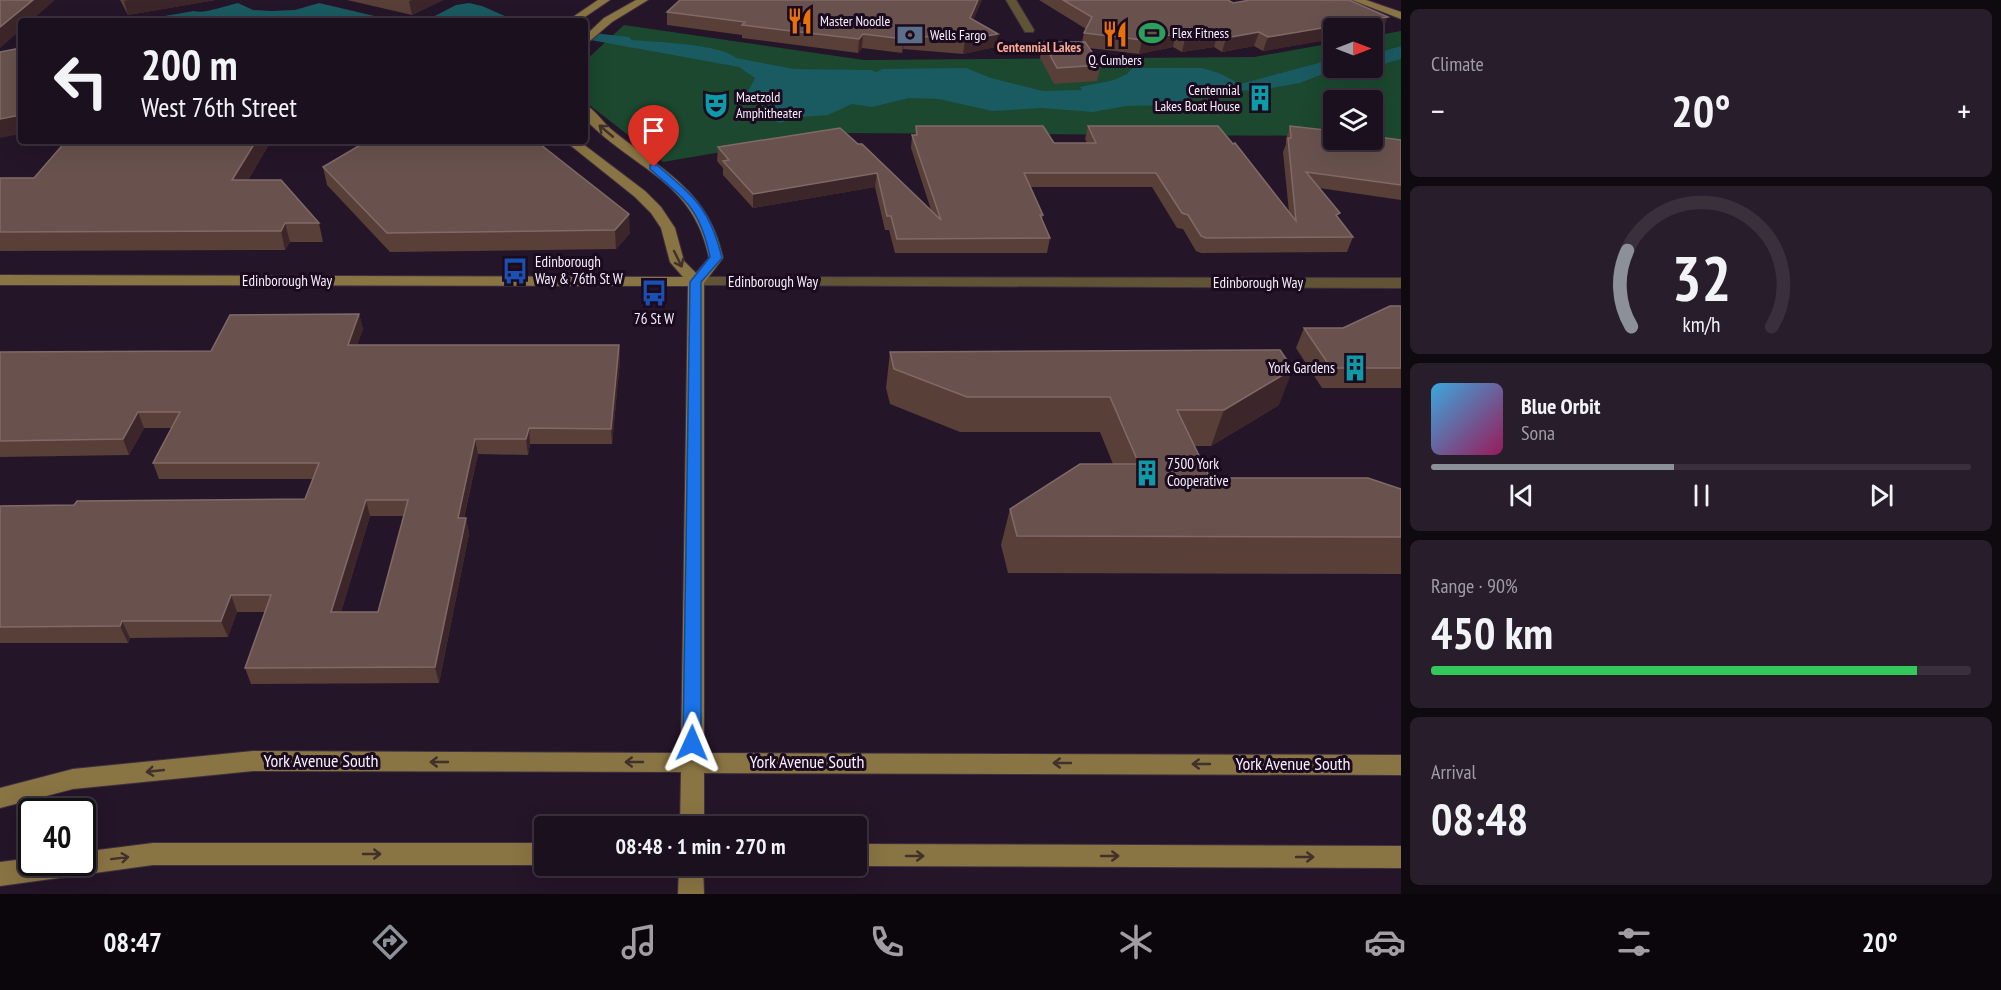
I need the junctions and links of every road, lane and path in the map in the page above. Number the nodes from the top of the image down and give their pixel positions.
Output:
1 (605, 0) edge
2 (643, 0) edge
3 (1011, 0) edge
4 (1357, 0) edge
5 (1401, 16) edge
6 (575, 18) edge
7 (1029, 30) dead end
8 (588, 39) edge
9 (588, 112) edge
10 (575, 144) edge
11 (0, 280) edge
12 (696, 282) junction
13 (1401, 283) edge
14 (692, 762) junction
15 (1401, 765) edge
16 (0, 798) edge
17 (692, 816) edge
18 (534, 855) edge
19 (867, 855) edge
20 (1401, 857) edge
21 (0, 874) edge
22 (691, 876) edge
23 (691, 894) edge

1 - 6 street
2 - 8 street
3 - 7 street
4 - 5 street
12 -> 9 street
10 -> 12 street
11 - 12 street, Edinborough Way
12 - 13 street, Edinborough Way
12 - 14 street
15 -> 14 street, York Avenue South
14 -> 16 street, York Avenue South
14 - 17 street
21 -> 18 street
19 -> 20 street
22 - 23 street

